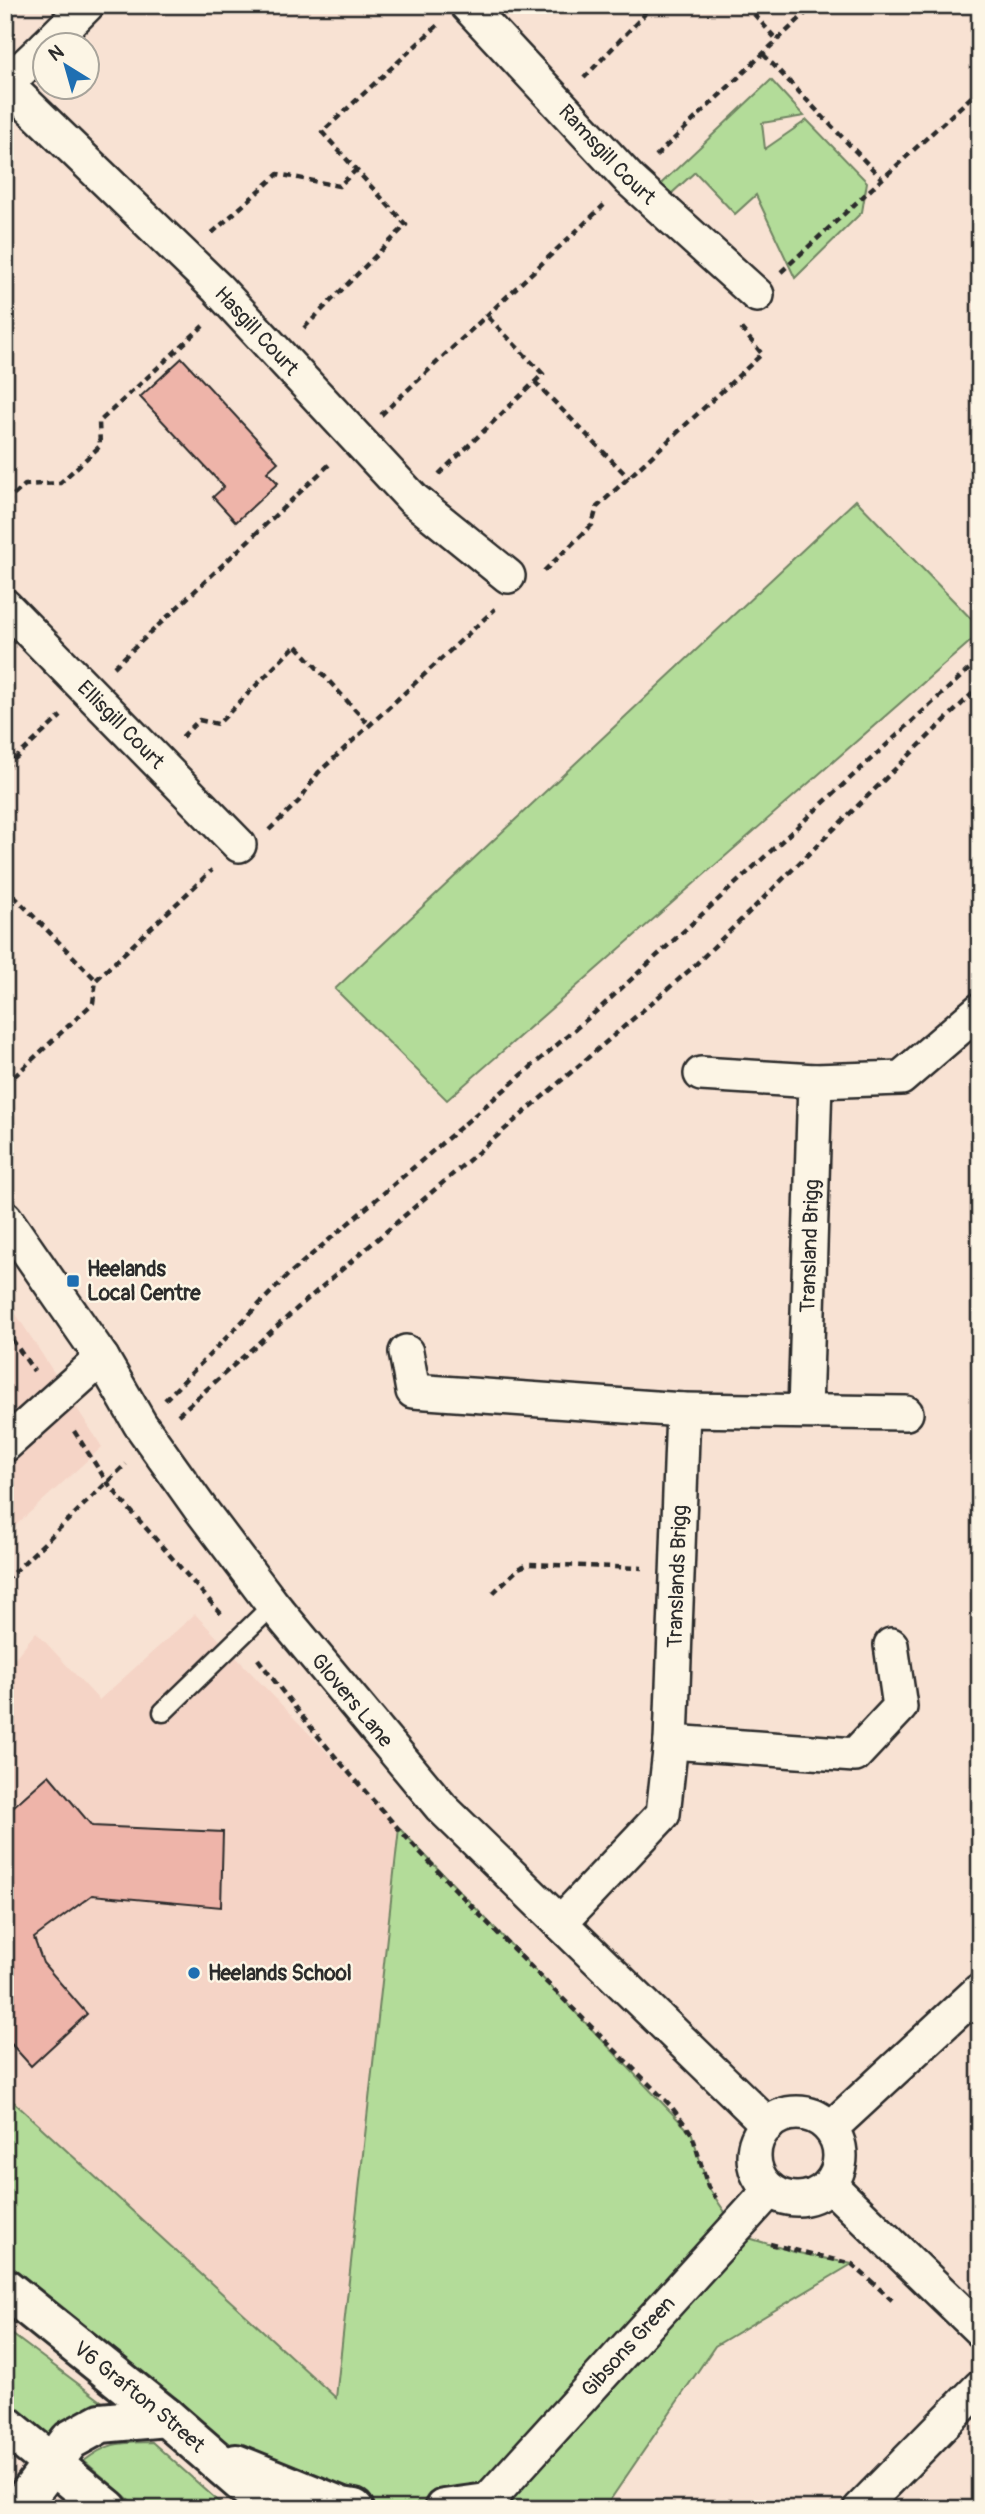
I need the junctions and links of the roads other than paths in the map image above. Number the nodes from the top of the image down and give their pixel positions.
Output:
1 (87, 5) edge
2 (467, 5) edge
3 (60, 32) edge
4 (32, 60) edge
5 (6, 85) edge
6 (757, 295) dead end
7 (508, 576) dead end
8 (5, 606) edge
9 (239, 845) dead end
10 (980, 1010) edge
11 (701, 1074) dead end
12 (815, 1081) junction
13 (5, 1218) edge
14 (406, 1352) dead end
15 (102, 1358) junction
16 (683, 1410) junction
17 (805, 1411) junction
18 (906, 1413) dead end
19 (5, 1445) edge
20 (273, 1605) junction
21 (891, 1646) dead end
22 (163, 1712) dead end
23 (671, 1742) junction
24 (560, 1923) junction
25 (980, 1990) edge
26 (768, 2125) junction
27 (831, 2128) junction
28 (830, 2185) junction
29 (770, 2190) junction
30 (5, 2288) edge
31 (980, 2330) edge
32 (980, 2387) edge
33 (166, 2417) junction
34 (5, 2425) edge
35 (208, 2453) junction
36 (52, 2462) junction
37 (484, 2507) edge
38 (18, 2509) edge
39 (108, 2509) edge
40 (272, 2509) edge
41 (354, 2509) edge
42 (444, 2509) edge
43 (860, 2509) edge

1 - 3 street
2 - 6 street, Ramsgill Court
4 - 5 street
5 - 7 street, Hasgill Court
8 - 9 street, Ellisgill Court
10 - 12 street
11 - 12 street
12 - 17 street, Transland Brigg
13 - 15 street, Glovers Lane
14 - 16 street
15 - 19 street
15 - 20 street, Glovers Lane
16 - 17 street
16 - 23 street, Translands Brigg
17 - 18 street
20 - 22 lane
20 - 24 street, Glovers Lane
21 - 23 street
23 - 24 street, Translands Brigg
24 - 26 street, Glovers Lane
25 - 27 street
26 - 27 street
26 - 29 street
27 - 28 street
28 - 29 street
28 - 31 street
29 - 37 street, Gibsons Green
30 - 33 street, V6 Grafton Street
32 - 43 street
33 - 35 street, V6 Grafton Street
33 - 36 street
34 - 36 street
35 - 40 street, V6 Grafton Street
35 - 41 street
36 - 38 street
36 - 39 street
37 - 42 street

